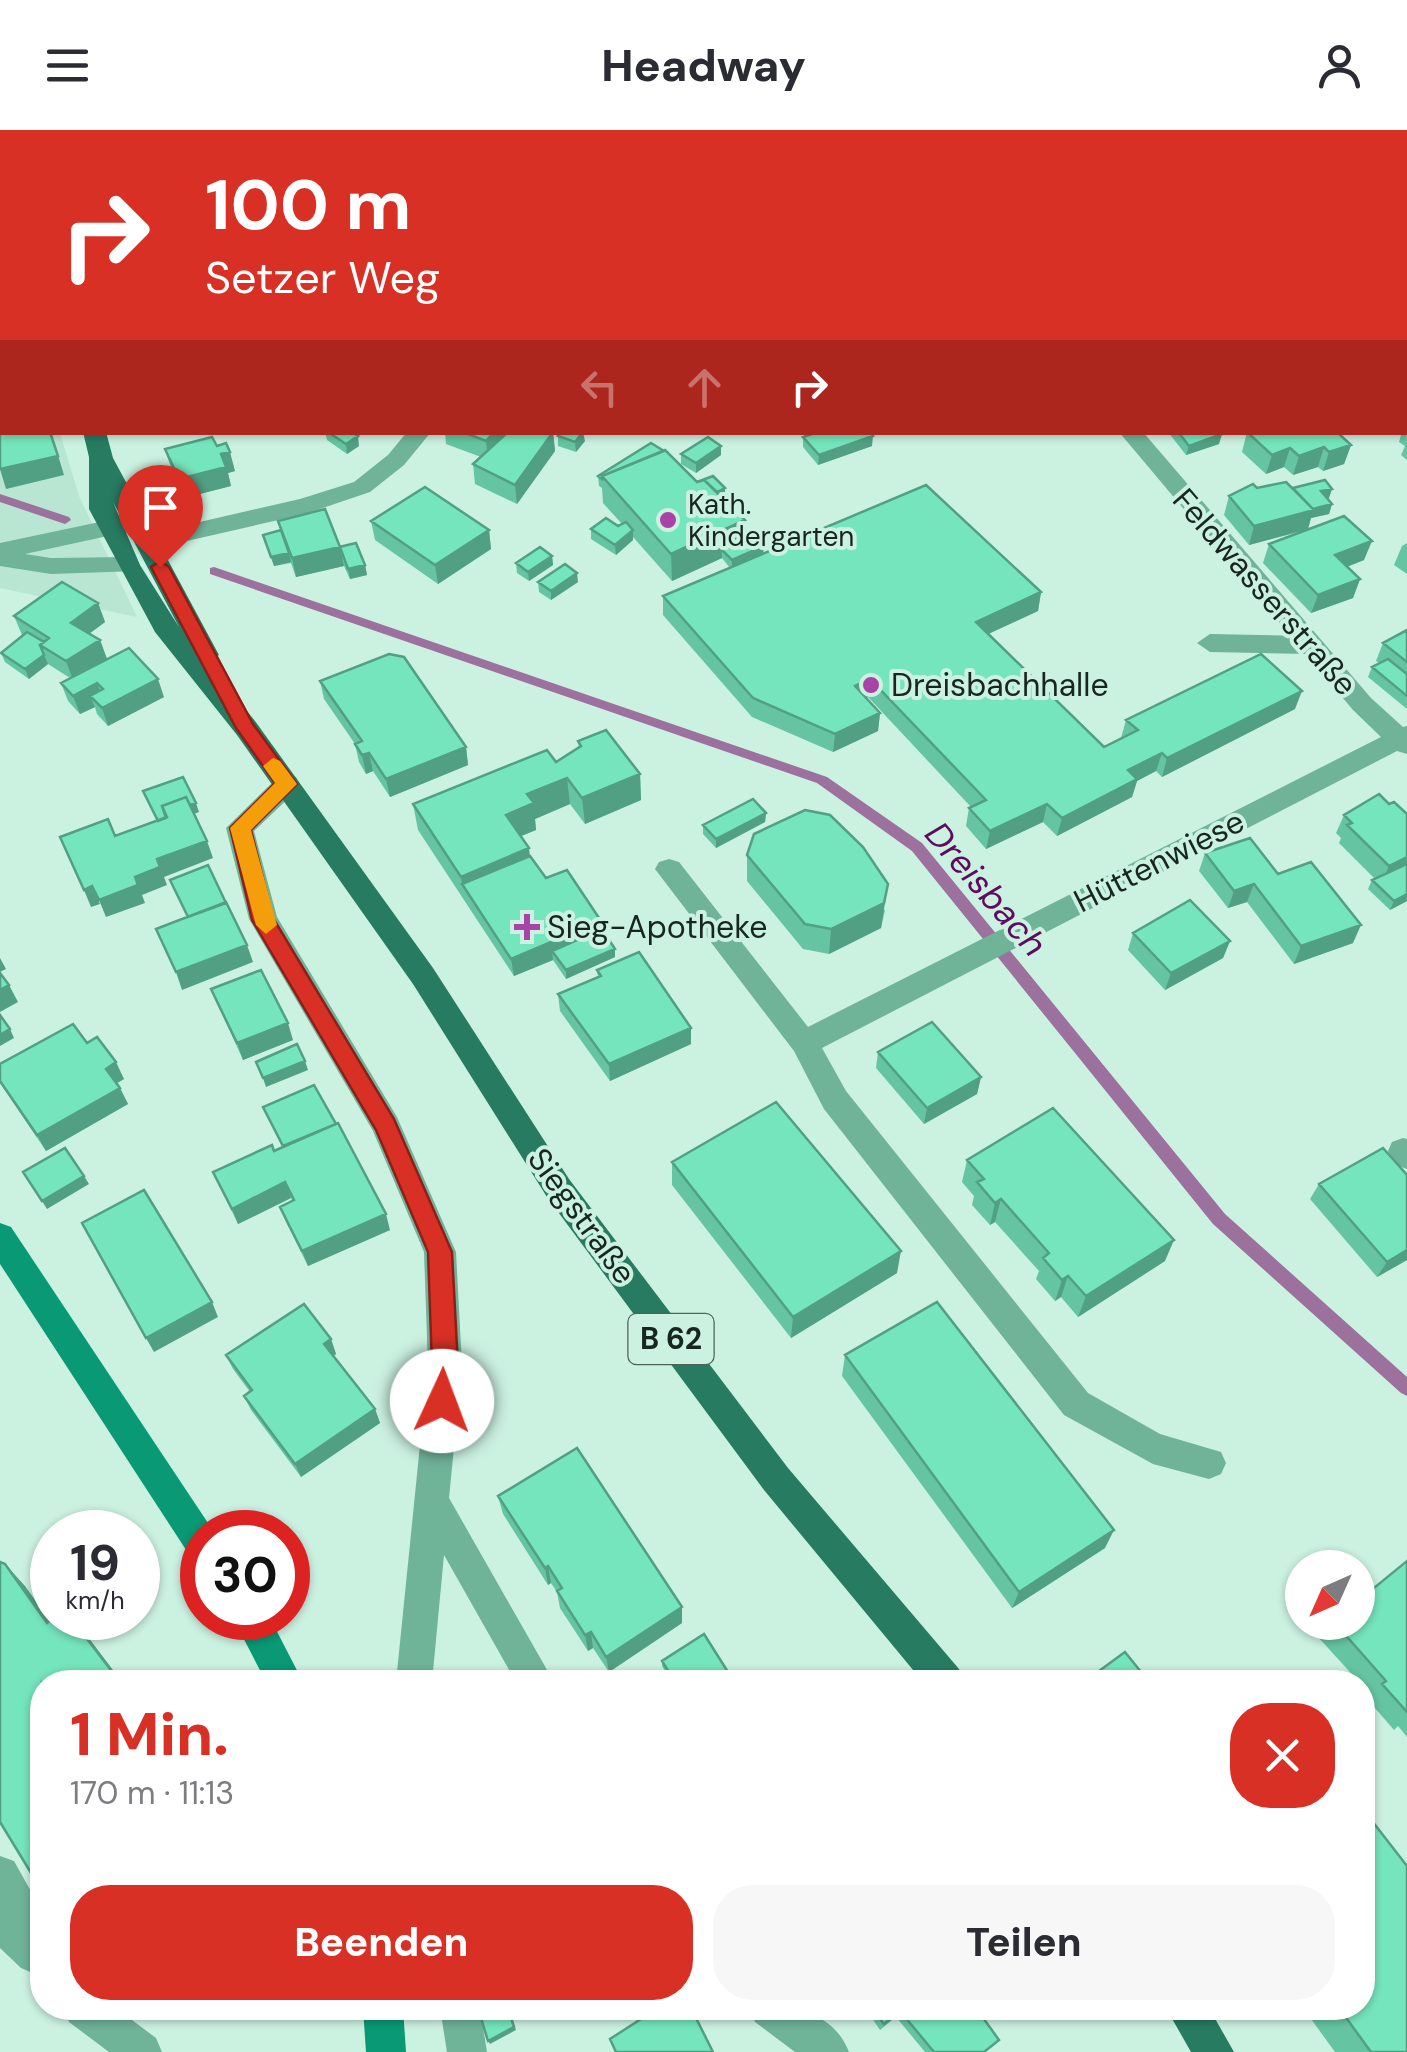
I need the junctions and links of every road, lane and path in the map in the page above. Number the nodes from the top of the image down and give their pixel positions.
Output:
1 (417, 435) edge
2 (1133, 435) edge
3 (97, 445) edge
4 (109, 528) junction
5 (147, 542) junction
6 (0, 554) edge
7 (128, 565) junction
8 (1210, 643) dead end
9 (1309, 645) junction
10 (246, 728) junction
11 (1404, 739) edge
12 (286, 784) junction
13 (669, 870) dead end
14 (804, 1043) junction
15 (0, 1238) edge
16 (1209, 1463) dead end
17 (434, 1504) junction
18 (180, 1511) edge
19 (263, 1640) edge
20 (279, 1670) edge
21 (415, 1670) edge
22 (529, 1670) edge
23 (936, 1670) edge
24 (0, 1875) edge
25 (0, 1921) edge
26 (30, 1927) edge
27 (30, 1951) edge
28 (98, 2020) edge
29 (384, 2020) edge
30 (462, 2020) edge
31 (785, 2020) edge
32 (1194, 2020) edge
33 (142, 2052) edge
34 (386, 2052) edge
35 (467, 2052) edge
36 (829, 2052) edge
37 (1214, 2052) edge

1 - 5 street
2 - 9 street, Feldwasserstraße
3 - 4 main road, Siegstraße / B 62
3 - 5 main road, Siegstraße / B 62
4 - 6 street
4 - 7 main road, Siegstraße / B 62
5 - 10 main road, Siegstraße / B 62
6 - 7 street
7 - 10 main road, Siegstraße / B 62
8 - 9 street
9 - 11 street, Feldwasserstraße
10 - 12 main road, Siegstraße / B 62
11 - 14 street, Hüttenwiese
12 - 17 street
12 - 23 main road, Siegstraße / B 62
13 - 14 street
14 - 16 street
15 - 18 street
17 - 21 street
17 - 22 street
19 - 20 street
24 - 26 street
25 - 27 street
28 - 33 street
29 - 34 street
30 - 35 street
31 - 36 street
32 - 37 main road

